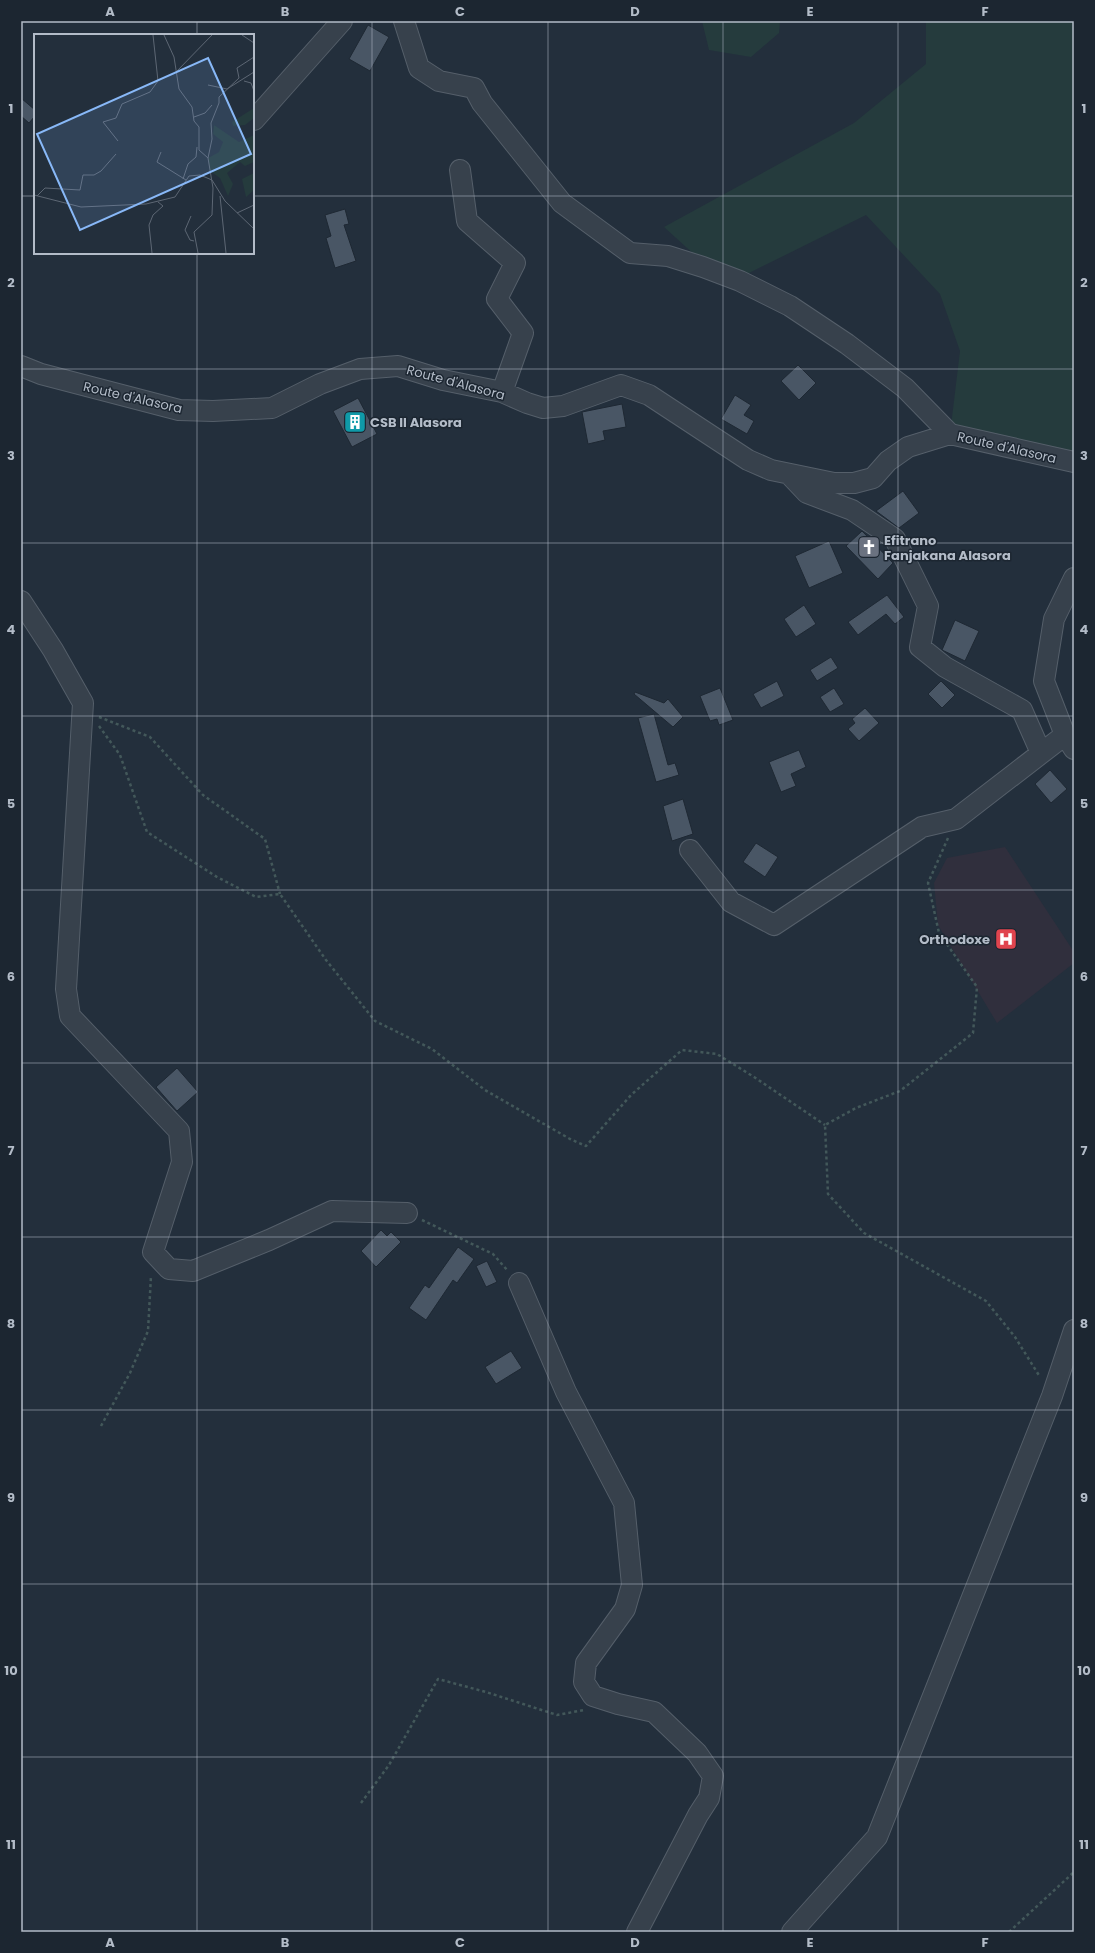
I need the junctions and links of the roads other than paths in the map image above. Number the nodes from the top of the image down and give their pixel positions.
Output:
1 (342, 21) edge
2 (404, 21) edge
3 (254, 120) edge
4 (460, 170) dead end
5 (21, 366) edge
6 (502, 392) junction
7 (950, 434) junction
8 (1074, 462) edge
9 (789, 474) junction
10 (1074, 578) edge
11 (21, 601) edge
12 (1069, 742) edge
13 (1041, 753) junction
14 (690, 850) dead end
15 (407, 1213) road end
16 (519, 1283) road end
17 (1074, 1330) edge
18 (638, 1932) edge
19 (792, 1932) edge

1 - 3 street
2 - 7 street
4 - 6 street
5 - 6 street, Route d'Alasora
6 - 9 street, Route d'Alasora
7 - 8 street, Route d'Alasora
7 - 9 street, Route d'Alasora
9 - 13 street
10 - 12 street
11 - 15 street
12 - 13 street
13 - 14 street
16 - 18 street
17 - 19 street

